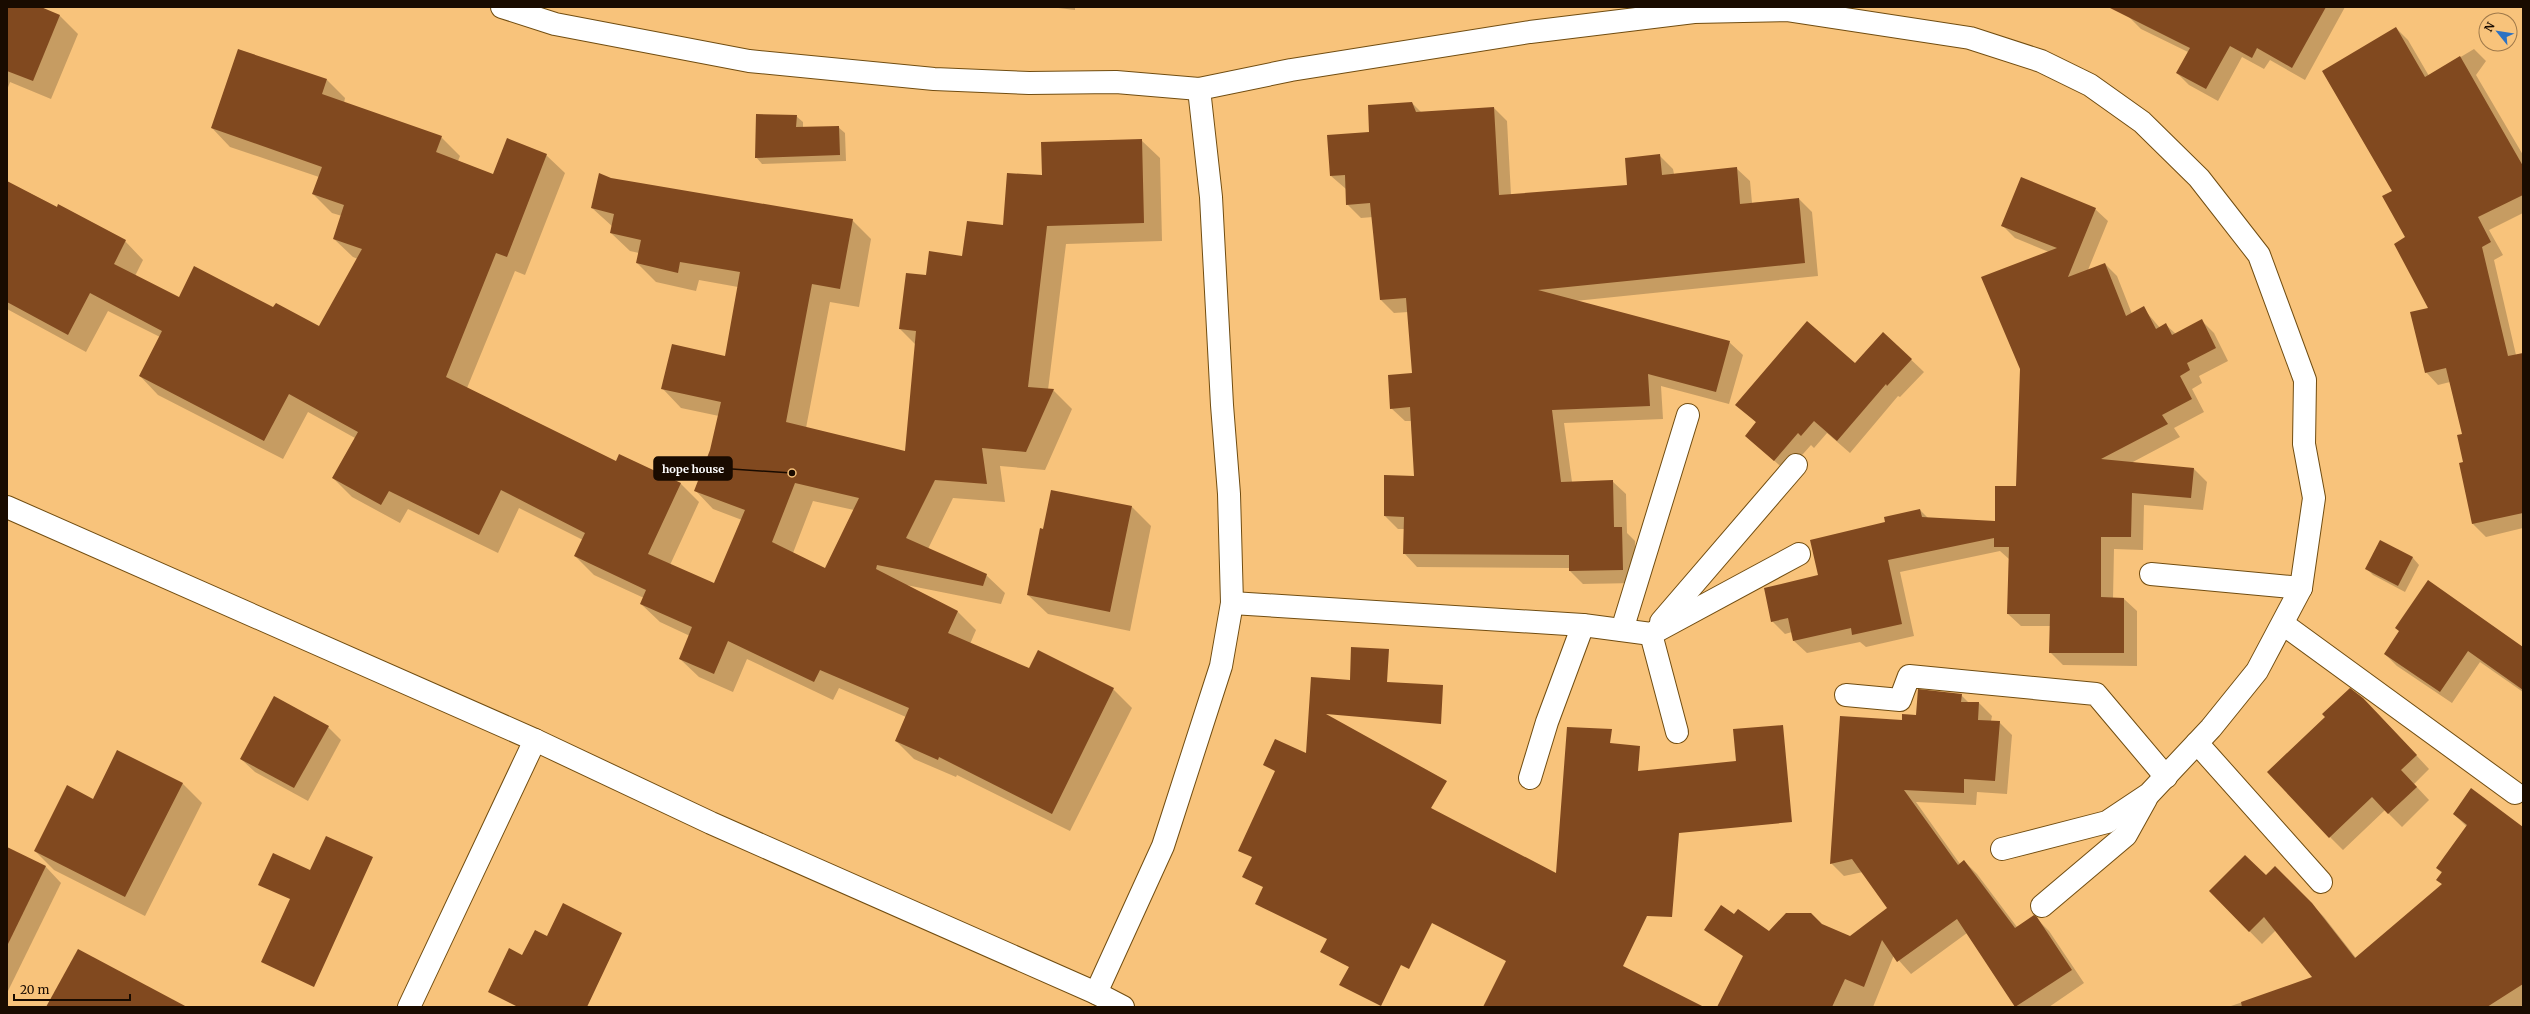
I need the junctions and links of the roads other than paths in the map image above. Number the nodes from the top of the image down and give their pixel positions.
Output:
1 (502, 7) edge
2 (1199, 89) junction
3 (1688, 415) dead end
4 (1796, 465) dead end
5 (7, 508) edge
6 (1799, 554) dead end
7 (2151, 574) dead end
8 (2301, 588) junction
9 (1232, 603) junction
10 (2283, 624) junction
11 (1583, 625) junction
12 (1622, 630) junction
13 (1651, 634) junction
14 (1846, 695) dead end
15 (1678, 732) dead end
16 (535, 740) junction
17 (2197, 743) junction
18 (2166, 777) junction
19 (1530, 778) dead end
20 (2515, 793) dead end
21 (2149, 794) junction
22 (2002, 849) dead end
23 (2321, 882) dead end
24 (2042, 906) dead end
25 (1096, 993) junction
26 (410, 1007) edge
27 (1123, 1007) edge

1 - 2 street
2 - 8 street
2 - 9 street
3 - 12 street
4 - 13 street
5 - 16 street
6 - 13 street
7 - 8 street
8 - 10 street
9 - 11 street
9 - 25 street
10 - 17 street
10 - 20 street
11 - 12 street
11 - 19 street
12 - 13 street
13 - 15 street
14 - 18 street
16 - 25 street
16 - 26 street
17 - 18 street
17 - 23 street
18 - 21 street
21 - 22 street
21 - 24 street
25 - 27 street

